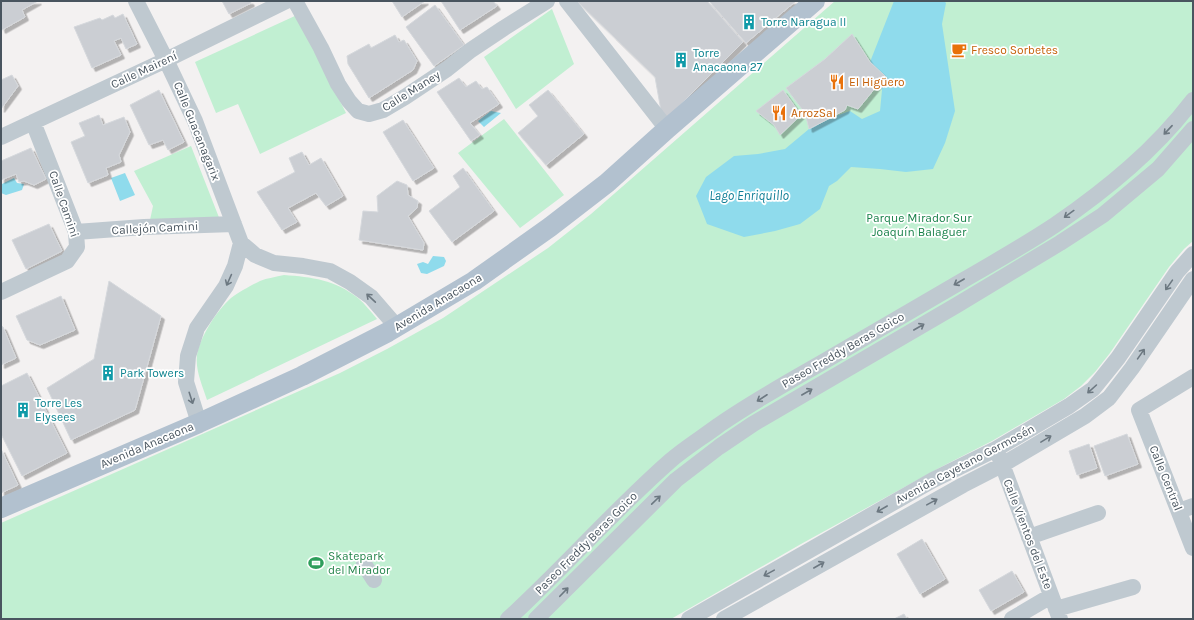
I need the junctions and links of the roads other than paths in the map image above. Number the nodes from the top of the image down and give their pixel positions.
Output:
1 (136, 1) edge
2 (286, 1) edge
3 (295, 1) edge
4 (547, 1) edge
5 (567, 1) edge
6 (815, 1) edge
7 (166, 60) junction
8 (1193, 100) edge
9 (33, 122) junction
10 (667, 129) junction
11 (1193, 129) edge
12 (1, 137) edge
13 (234, 224) junction
14 (76, 232) junction
15 (241, 243) junction
16 (1193, 254) edge
17 (1193, 279) edge
18 (1, 292) edge
19 (397, 327) junction
20 (1193, 377) edge
21 (199, 422) junction
22 (996, 449) junction
23 (1002, 465) junction
24 (1, 508) edge
25 (1186, 509) edge
26 (1098, 513) dead end
27 (1029, 537) junction
28 (1193, 548) edge
29 (364, 564) dead end
30 (374, 580) dead end
31 (1133, 586) dead end
32 (1055, 608) edge
33 (508, 619) edge
34 (536, 619) edge
35 (689, 619) edge
36 (724, 619) edge
37 (1012, 619) edge

1 - 7 street, Calle Guacanagarix
2 - 7 street, Calle Mairení
3 - 4 street, Calle Maney
5 - 10 street
6 - 10 main road, Avenida Anacaona
7 - 9 street, Calle Mairení
7 - 13 street, Calle Guacanagarix
8 -> 33 street, Paseo Freddy Beras Goico
9 - 12 street, Calle Mairení
9 - 14 street, Calle Camini
10 - 19 main road, Avenida Anacaona
34 -> 11 street, Paseo Freddy Beras Goico
13 - 14 street, Callejón Camini
13 - 15 street, Calle Guacanagarix
14 - 18 street, Calle Camini
19 -> 15 street, Calle Guacanagarix
15 -> 21 street
16 -> 22 street, Avenida Cayetano Germosén
23 -> 17 street, Avenida Cayetano Germosén
19 - 21 main road, Avenida Anacaona
20 - 25 street, Calle Central
21 - 24 main road, Avenida Anacaona
22 - 23 street, Calle Vientos del Este
22 -> 35 street, Avenida Cayetano Germosén
23 - 27 street, Calle Vientos del Este
36 -> 23 street, Avenida Cayetano Germosén
25 - 28 street, Calle Central
26 - 27 street
27 - 32 street, Calle Vientos del Este
29 - 30 street
31 - 32 street
32 - 37 street

